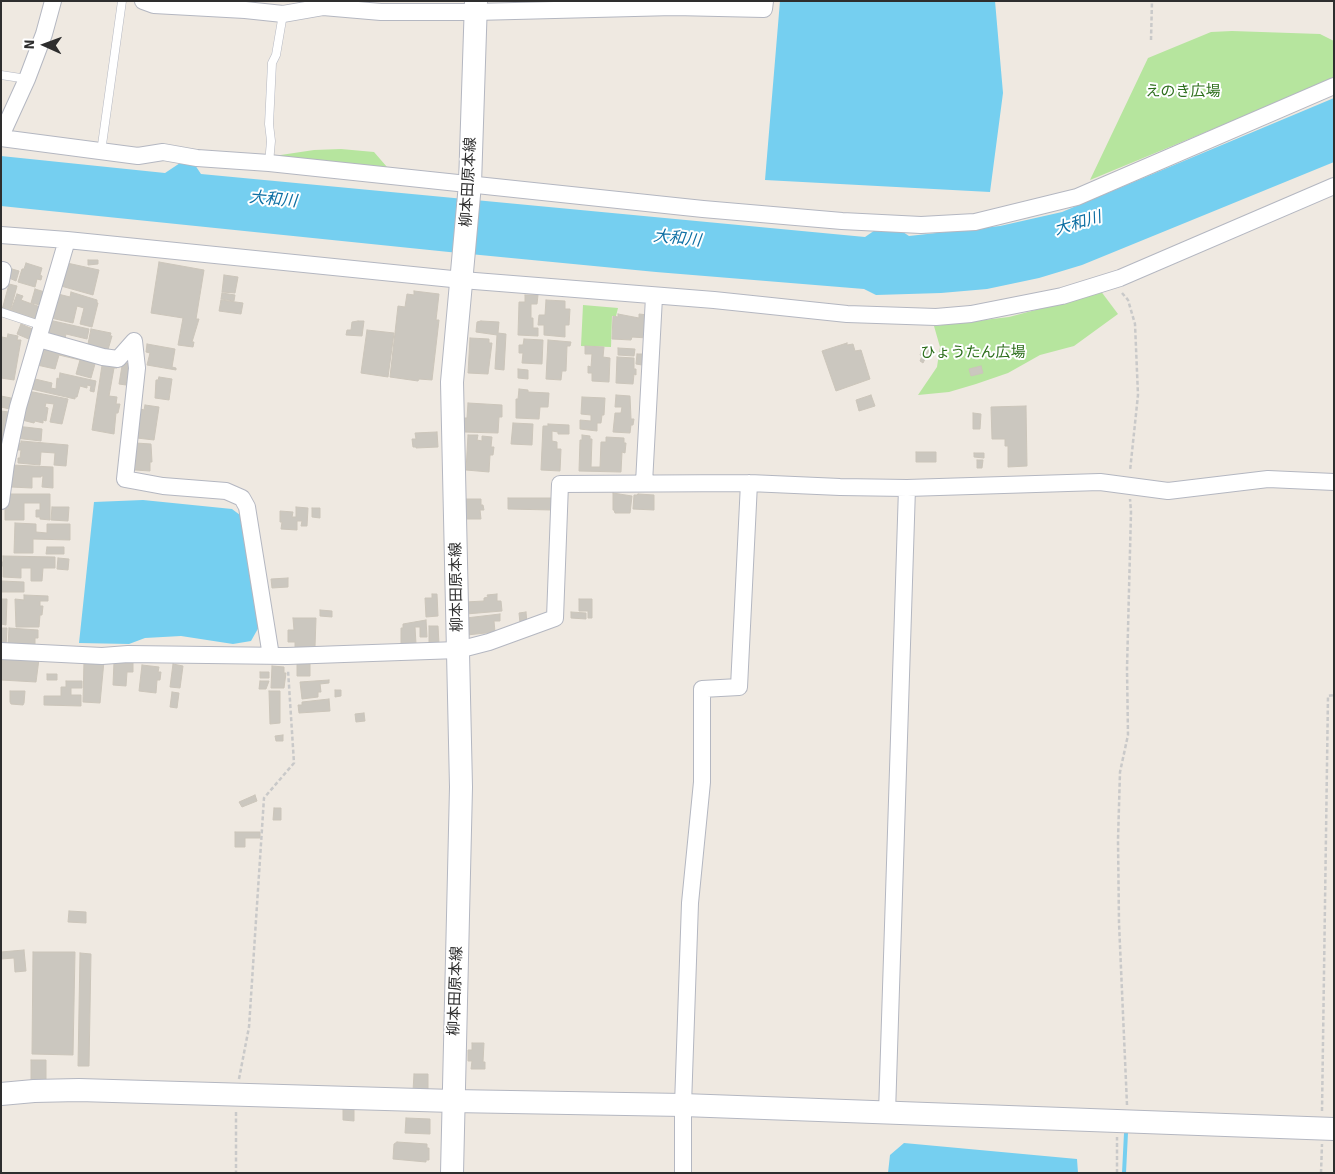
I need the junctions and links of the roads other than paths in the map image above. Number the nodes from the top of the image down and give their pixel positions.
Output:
1 (53, 1) edge
2 (122, 1) edge
3 (142, 1) edge
4 (765, 1) edge
5 (476, 6) edge
6 (283, 14) junction
7 (1, 75) edge
8 (26, 79) junction
9 (1334, 86) edge
10 (1, 137) edge
11 (101, 152) junction
12 (269, 163) junction
13 (470, 186) junction
14 (1334, 186) edge
15 (1, 235) edge
16 (67, 240) junction
17 (462, 278) junction
18 (654, 297) junction
19 (1, 312) edge
20 (41, 333) junction
21 (1334, 482) edge
22 (644, 483) junction
23 (749, 483) junction
24 (907, 488) junction
25 (1, 501) edge
26 (458, 650) junction
27 (1, 651) edge
28 (279, 656) junction
29 (1, 1094) edge
30 (453, 1101) junction
31 (683, 1105) junction
32 (887, 1112) junction
33 (1328, 1129) edge
34 (452, 1173) edge
35 (683, 1173) edge

1 - 8 street
2 - 11 lane
3 - 6 street
4 - 5 street
5 - 6 street
5 - 13 street, 柳本田原本線
6 - 12 lane
7 - 8 lane
8 - 10 street
9 - 13 street
10 - 11 street
11 - 12 street
12 - 13 street
13 - 17 street, 柳本田原本線
14 - 18 street
15 - 16 street
16 - 17 street
16 - 20 street
17 - 18 street
17 - 26 street, 柳本田原本線
18 - 22 street
19 - 20 lane
20 - 25 street
20 - 28 street
21 - 24 street
22 - 23 street
22 - 26 street
23 - 24 street
23 - 31 street
24 - 32 street
26 - 28 street
26 - 30 street, 柳本田原本線
27 - 28 street
29 - 30 street
30 - 31 street
30 - 34 street, 柳本田原本線
31 - 32 street
31 - 35 street
32 - 33 street

